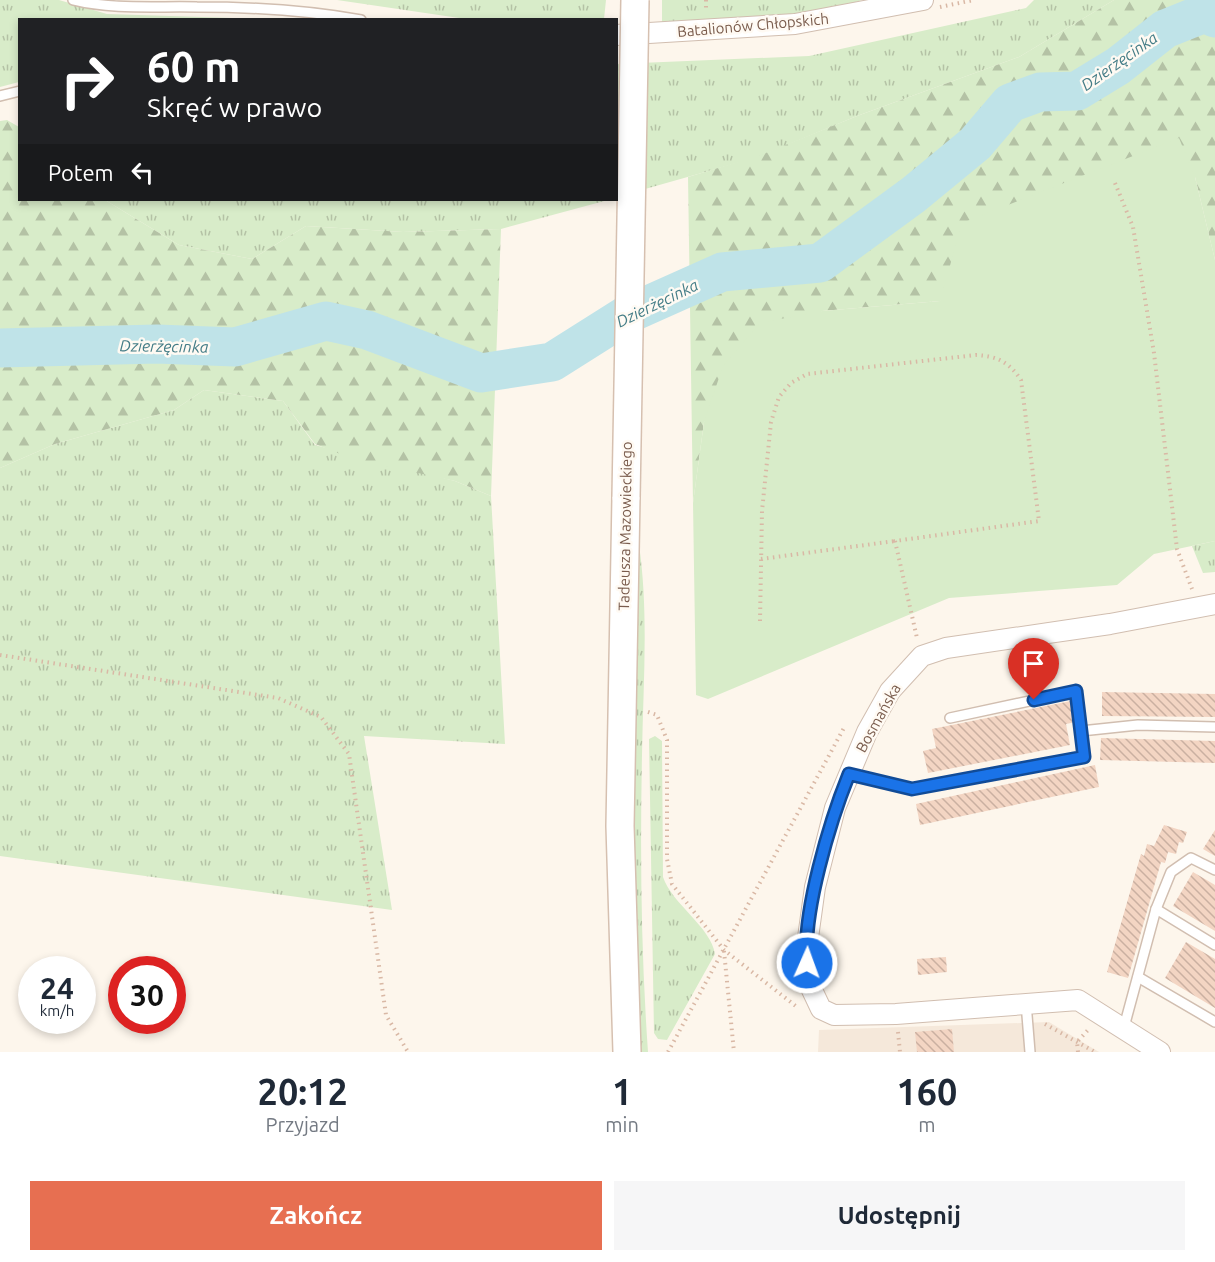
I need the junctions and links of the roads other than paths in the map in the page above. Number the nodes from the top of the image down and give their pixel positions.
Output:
1 (73, 0) edge
2 (635, 0) edge
3 (923, 0) edge
4 (347, 18) edge
5 (618, 35) edge
6 (18, 92) edge
7 (0, 96) edge
8 (1209, 596) edge
9 (950, 718) dead end
10 (1215, 727) edge
11 (1081, 731) junction
12 (849, 774) junction
13 (1215, 870) edge
14 (1156, 909) junction
15 (1215, 945) edge
16 (1138, 976) junction
17 (1026, 1003) junction
18 (1215, 1022) edge
19 (1124, 1027) junction
20 (627, 1052) edge
21 (1030, 1052) edge
22 (1160, 1052) edge

1 - 4 lane
2 - 20 main road, Tadeusza Mazowieckiego, bridge
3 - 5 street, Batalionów Chłopskich
6 - 7 lane
8 - 12 street, Bosmańska
9 - 11 lane
10 - 11 lane
11 - 12 lane
12 - 17 street, Bosmańska
13 - 14 lane
14 - 15 lane
14 - 16 lane
16 - 18 lane
16 - 19 lane
17 - 19 street, Bosmańska
17 - 21 lane
19 - 22 street, Bosmańska

